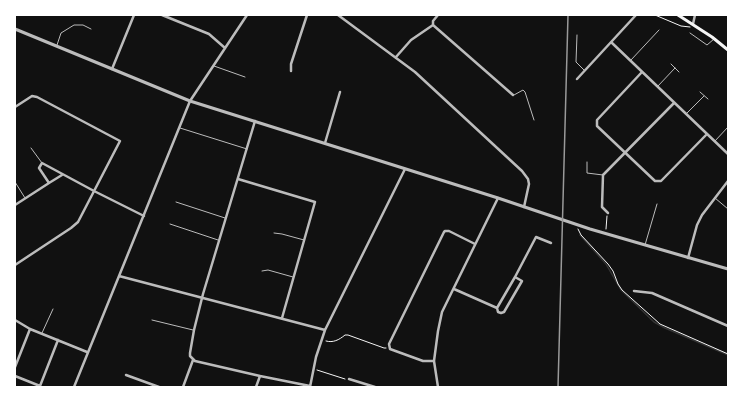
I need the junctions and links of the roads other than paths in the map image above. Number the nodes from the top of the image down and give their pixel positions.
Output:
1 (134, 15) edge
2 (162, 15) edge
3 (247, 15) edge
4 (308, 15) edge
5 (338, 15) edge
6 (438, 15) edge
7 (636, 15) edge
8 (678, 15) edge
9 (695, 15) edge
10 (693, 24) junction
11 (433, 26) junction
12 (15, 28) edge
13 (91, 28) dead end
14 (659, 30) dead end
15 (690, 33) dead end
16 (577, 35) dead end
17 (715, 39) junction
18 (611, 42) junction
19 (56, 46) junction
20 (225, 48) junction
21 (728, 50) edge
22 (396, 57) junction
23 (630, 60) junction
24 (671, 64) dead end
25 (214, 65) junction
26 (675, 68) junction
27 (112, 69) junction
28 (585, 70) junction
29 (291, 71) dead end
30 (642, 72) junction
31 (679, 72) dead end
32 (245, 77) dead end
33 (577, 79) dead end
34 (657, 86) junction
35 (340, 92) dead end
36 (700, 92) dead end
37 (513, 95) joint
38 (704, 96) junction
39 (708, 99) dead end
40 (190, 100) junction
41 (674, 103) junction
42 (15, 107) edge
43 (686, 114) junction
44 (534, 120) dead end
45 (255, 121) junction
46 (728, 127) edge
47 (180, 128) junction
48 (707, 134) junction
49 (714, 141) junction
50 (325, 143) junction
51 (32, 148) dead end
52 (247, 149) junction
53 (626, 153) junction
54 (728, 154) edge
55 (587, 162) dead end
56 (42, 163) junction
57 (405, 169) junction
58 (62, 174) junction
59 (603, 175) junction
60 (238, 179) junction
61 (728, 181) edge
62 (15, 182) edge
63 (49, 183) junction
64 (94, 191) junction
65 (715, 197) junction
66 (26, 198) junction
67 (498, 198) junction
68 (176, 202) dead end
69 (657, 204) dead end
70 (15, 205) edge
71 (524, 207) junction
72 (728, 209) edge
73 (608, 212) road end
74 (144, 216) junction
75 (226, 218) junction
76 (170, 224) dead end
77 (274, 234) dead end
78 (304, 240) junction
79 (219, 241) junction
80 (551, 243) dead end
81 (476, 244) junction
82 (645, 245) junction
83 (688, 258) junction
84 (15, 265) edge
85 (728, 269) edge
86 (262, 271) dead end
87 (119, 276) junction
88 (294, 277) junction
89 (515, 277) junction
90 (454, 289) junction
91 (634, 291) dead end
92 (202, 298) junction
93 (497, 308) junction
94 (53, 309) dead end
95 (282, 318) junction
96 (15, 320) edge
97 (152, 320) dead end
98 (728, 326) edge
99 (30, 329) junction
100 (194, 330) junction
101 (325, 330) junction
102 (42, 334) junction
103 (58, 340) junction
104 (88, 352) junction
105 (193, 360) junction
106 (434, 361) junction
107 (15, 367) edge
108 (126, 375) dead end
109 (15, 376) edge
110 (260, 376) junction
111 (349, 379) road end
112 (310, 386) edge
113 (74, 387) edge
114 (159, 387) edge
115 (183, 387) edge
116 (256, 387) edge
117 (375, 387) edge
118 (438, 387) edge

1 - 27 street
2 - 20 street
3 - 20 street
4 - 29 street
5 - 22 street
6 - 11 street
7 - 18 street
8 - 10 main road
9 - 10 street
10 - 17 main road
11 - 22 street
11 - 37 street
12 - 19 street
13 - 19 lane
14 - 23 lane
15 - 17 lane
16 - 28 lane
17 - 21 main road
18 - 23 street
18 - 28 street
19 - 27 street
20 - 25 street
22 - 71 street
23 - 30 street
24 - 26 lane
25 - 32 lane
25 - 40 street
26 - 31 lane
26 - 34 lane
27 - 40 street
28 - 33 street
30 - 34 street
30 - 53 street
34 - 41 street
35 - 50 street
36 - 38 lane
37 - 44 lane
38 - 39 lane
38 - 43 lane
40 - 45 street
40 - 47 street
41 - 43 street
41 - 53 street
42 - 64 street
43 - 48 street
45 - 50 street
45 - 52 street
46 - 49 lane
47 - 52 lane
47 - 74 street
48 - 49 street
48 - 53 street
49 - 54 street
50 - 57 street
51 - 56 lane
52 - 60 street
53 - 59 street
55 - 59 lane
56 - 58 street
56 - 63 street
57 - 67 street
57 - 101 street
58 - 63 street
58 - 64 street
59 - 73 street
60 - 75 street
60 - 78 street
61 - 65 street
62 - 66 lane
63 - 66 street
64 - 74 street
64 - 84 street
65 - 72 lane
65 - 83 street
66 - 70 street
67 - 71 street
67 - 81 street
68 - 75 lane
69 - 82 lane
71 - 82 street
74 - 87 street
75 - 79 street
76 - 79 lane
77 - 78 lane
78 - 88 street
79 - 92 street
80 - 89 street
81 - 90 street
81 - 106 street
82 - 83 street
83 - 85 street
86 - 88 lane
87 - 92 street
87 - 104 street
88 - 95 street
89 - 93 street
89 - 93 street
90 - 93 street
90 - 106 street
91 - 98 street
92 - 95 street
92 - 100 street
94 - 102 lane
95 - 101 street
96 - 99 street
97 - 100 lane
99 - 102 street
99 - 107 street
100 - 105 street
101 - 112 street
102 - 103 street
103 - 104 street
103 - 109 street
104 - 113 street
105 - 110 street
105 - 115 street
106 - 118 street
108 - 114 street
110 - 112 street
110 - 116 street
111 - 117 street

